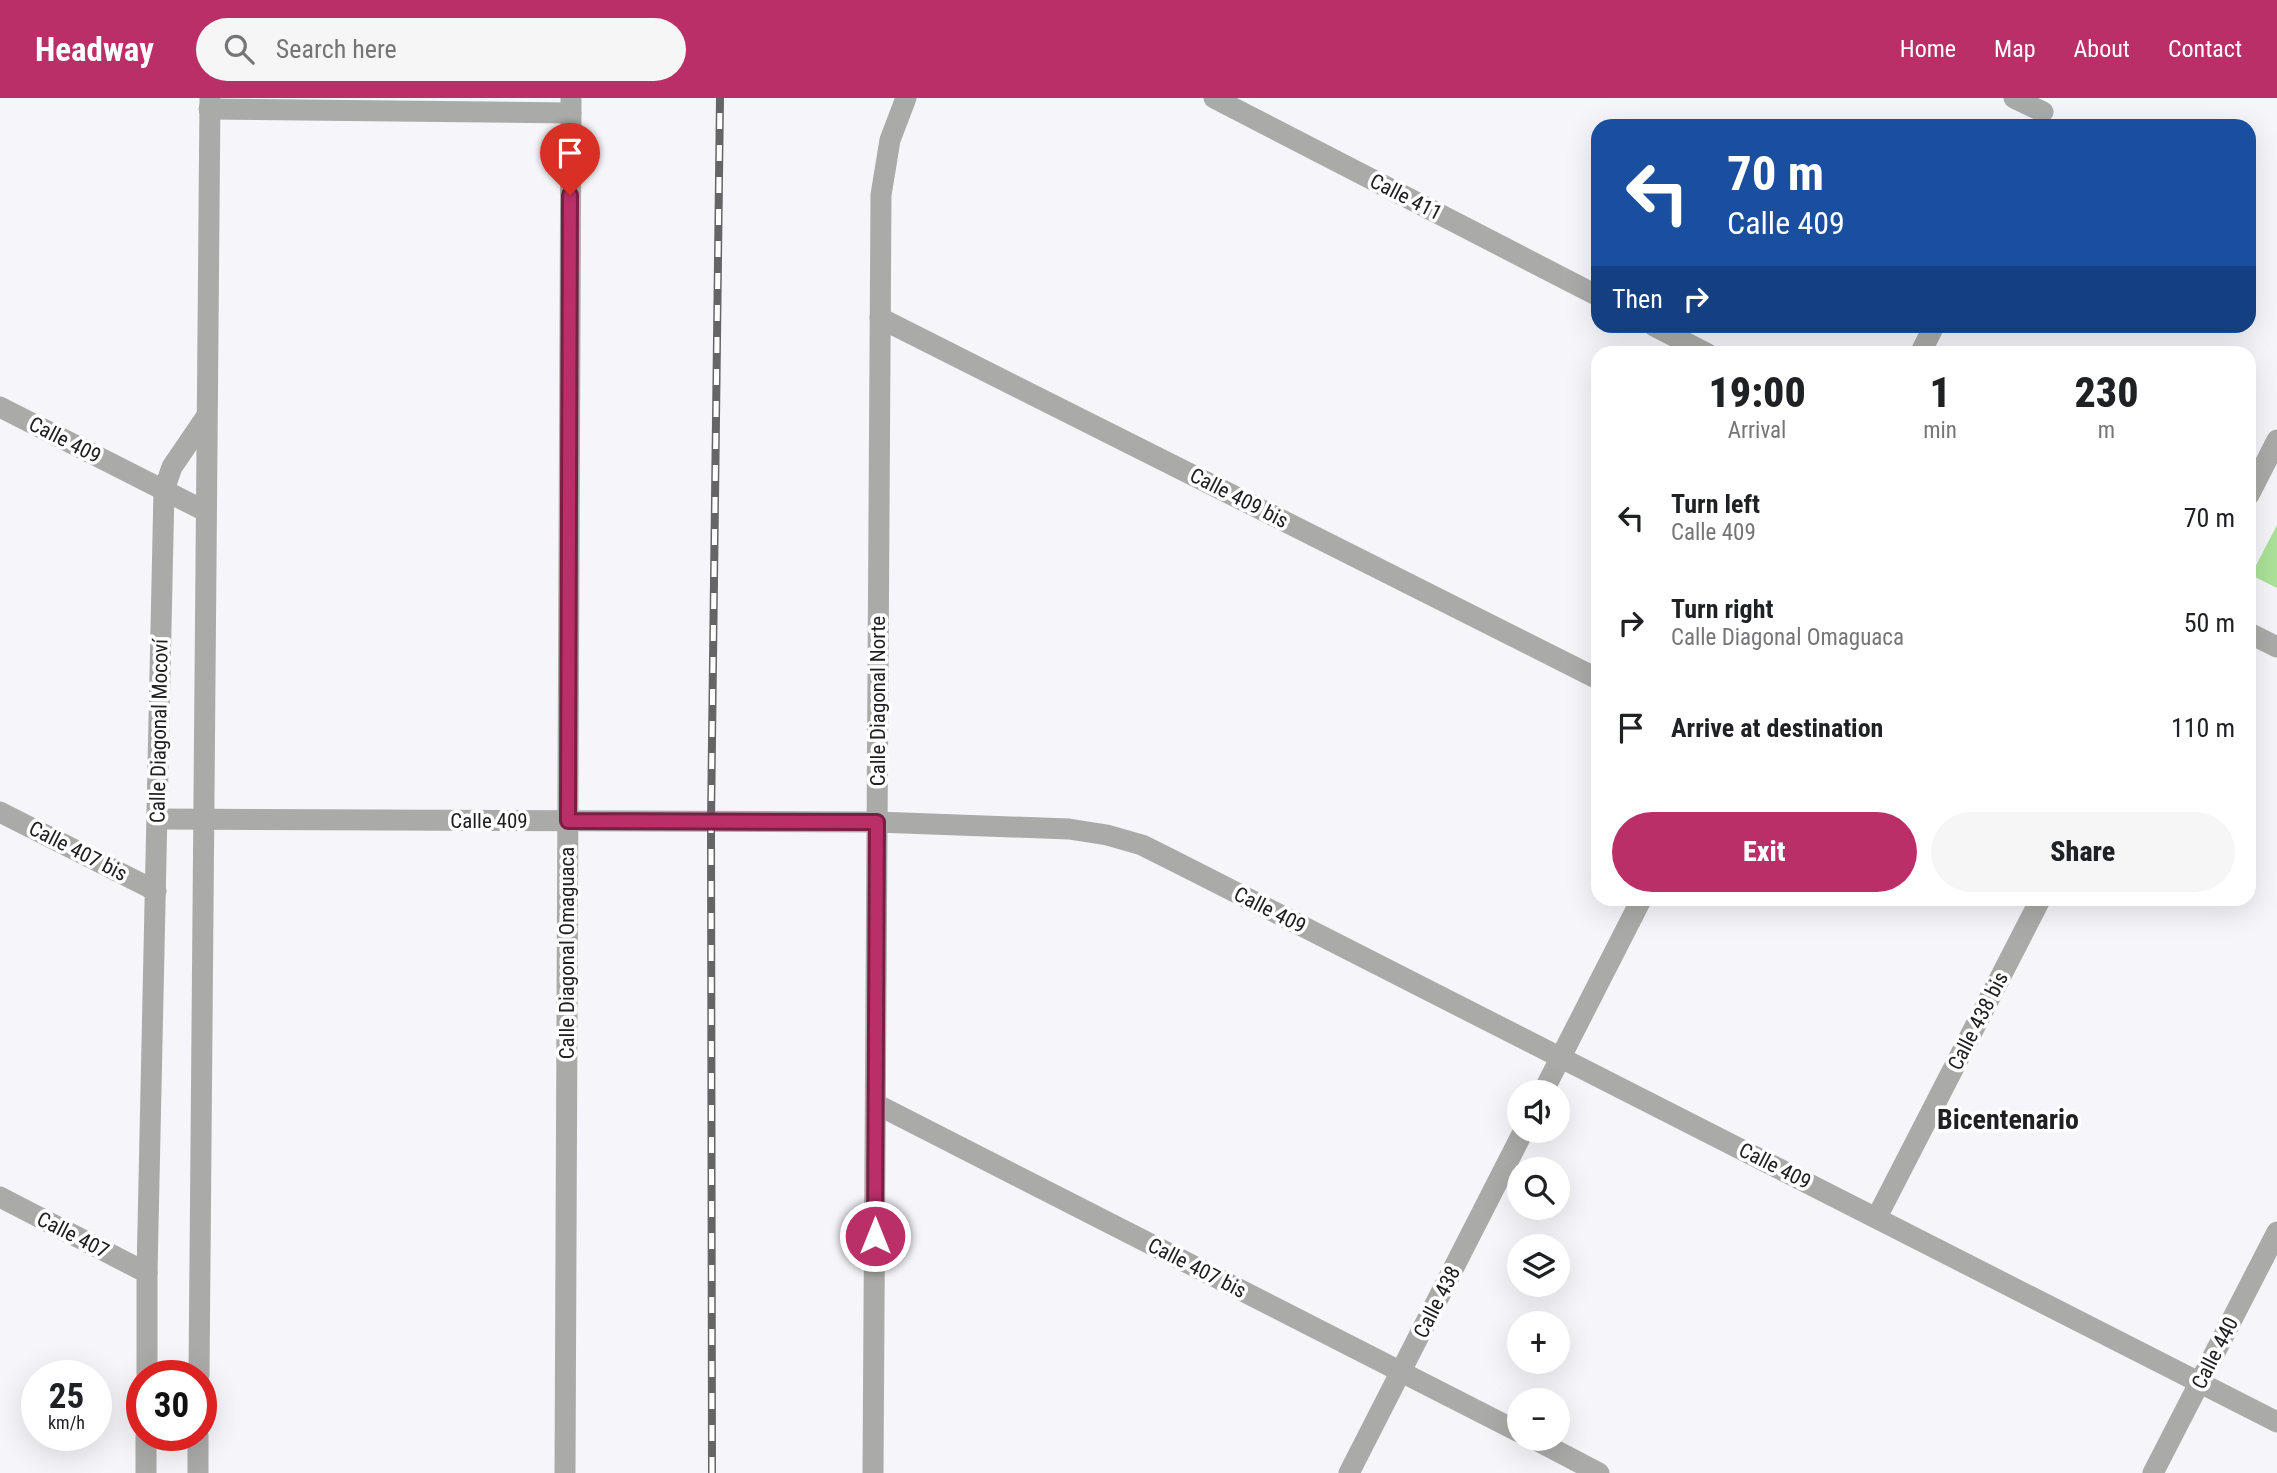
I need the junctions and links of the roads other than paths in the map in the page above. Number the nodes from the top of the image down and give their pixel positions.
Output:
1 (906, 98) edge
2 (1214, 98) edge
3 (2014, 98) edge
4 (209, 103) edge
5 (571, 106) edge
6 (2043, 112) edge
7 (1591, 292) edge
8 (880, 318) junction
9 (1668, 333) edge
10 (1693, 346) edge
11 (0, 407) edge
12 (206, 417) junction
13 (2277, 440) edge
14 (2256, 481) edge
15 (164, 490) junction
16 (205, 511) junction
17 (2256, 636) edge
18 (2277, 647) edge
19 (1591, 675) edge
20 (0, 812) edge
21 (157, 820) junction
22 (203, 820) junction
23 (568, 821) junction
24 (877, 822) junction
25 (156, 891) junction
26 (1639, 906) edge
27 (2037, 906) edge
28 (1561, 1057) junction
29 (1549, 1080) edge
30 (876, 1104) junction
31 (1517, 1143) edge
32 (0, 1197) edge
33 (1877, 1217) junction
34 (2277, 1232) edge
35 (147, 1273) junction
36 (147, 1360) edge
37 (199, 1360) edge
38 (1401, 1372) junction
39 (2199, 1383) junction
40 (2277, 1422) edge
41 (1507, 1426) edge
42 (146, 1451) edge
43 (198, 1451) edge
44 (1557, 1451) edge
45 (146, 1473) edge
46 (198, 1473) edge
47 (565, 1473) edge
48 (873, 1473) edge
49 (1349, 1473) edge
50 (1599, 1473) edge
51 (2153, 1473) edge

1 - 8 street, Calle Diagonal Norte
2 - 7 street, Calle 411
3 - 6 street
4 - 5 street
4 - 12 street
5 - 23 street, Calle Diagonal Omaguaca
8 - 19 street, Calle 409 bis
8 - 24 street, Calle Diagonal Norte
9 - 10 street
11 - 15 street, Calle 409
12 - 15 street, Calle Diagonal Mocoví
12 - 16 street, Calle Diagonal Mocoví
13 - 14 street
15 - 16 street, Calle 409
15 - 21 street, Calle Diagonal Mocoví
16 - 22 street, Calle Diagonal Mocoví
17 - 18 street
20 - 25 street, Calle 407 bis
21 - 22 street, Calle 409
21 - 25 street, Calle Diagonal Mocoví
22 - 23 street, Calle 409
22 - 37 street, Calle Diagonal Mocoví
23 - 24 street, Calle 409
23 - 47 street, Calle Diagonal Omaguaca
24 - 28 street, Calle 409
24 - 30 street, Calle Diagonal Norte
25 - 35 street, Calle Diagonal Mocoví
26 - 28 street
27 - 33 street, Calle 438 bis
28 - 29 street
28 - 33 street, Calle 409
30 - 38 street, Calle 407 bis
30 - 48 street, Calle Diagonal Norte
31 - 38 street, Calle 438
32 - 35 street, Calle 407
33 - 39 street, Calle 409
34 - 39 street, Calle 440
35 - 36 street, Calle Diagonal Mocoví
38 - 41 street, Calle 407 bis
38 - 49 street, Calle 438
39 - 40 street, Calle 409
39 - 51 street, Calle 440
42 - 45 street
43 - 46 street
44 - 50 street

